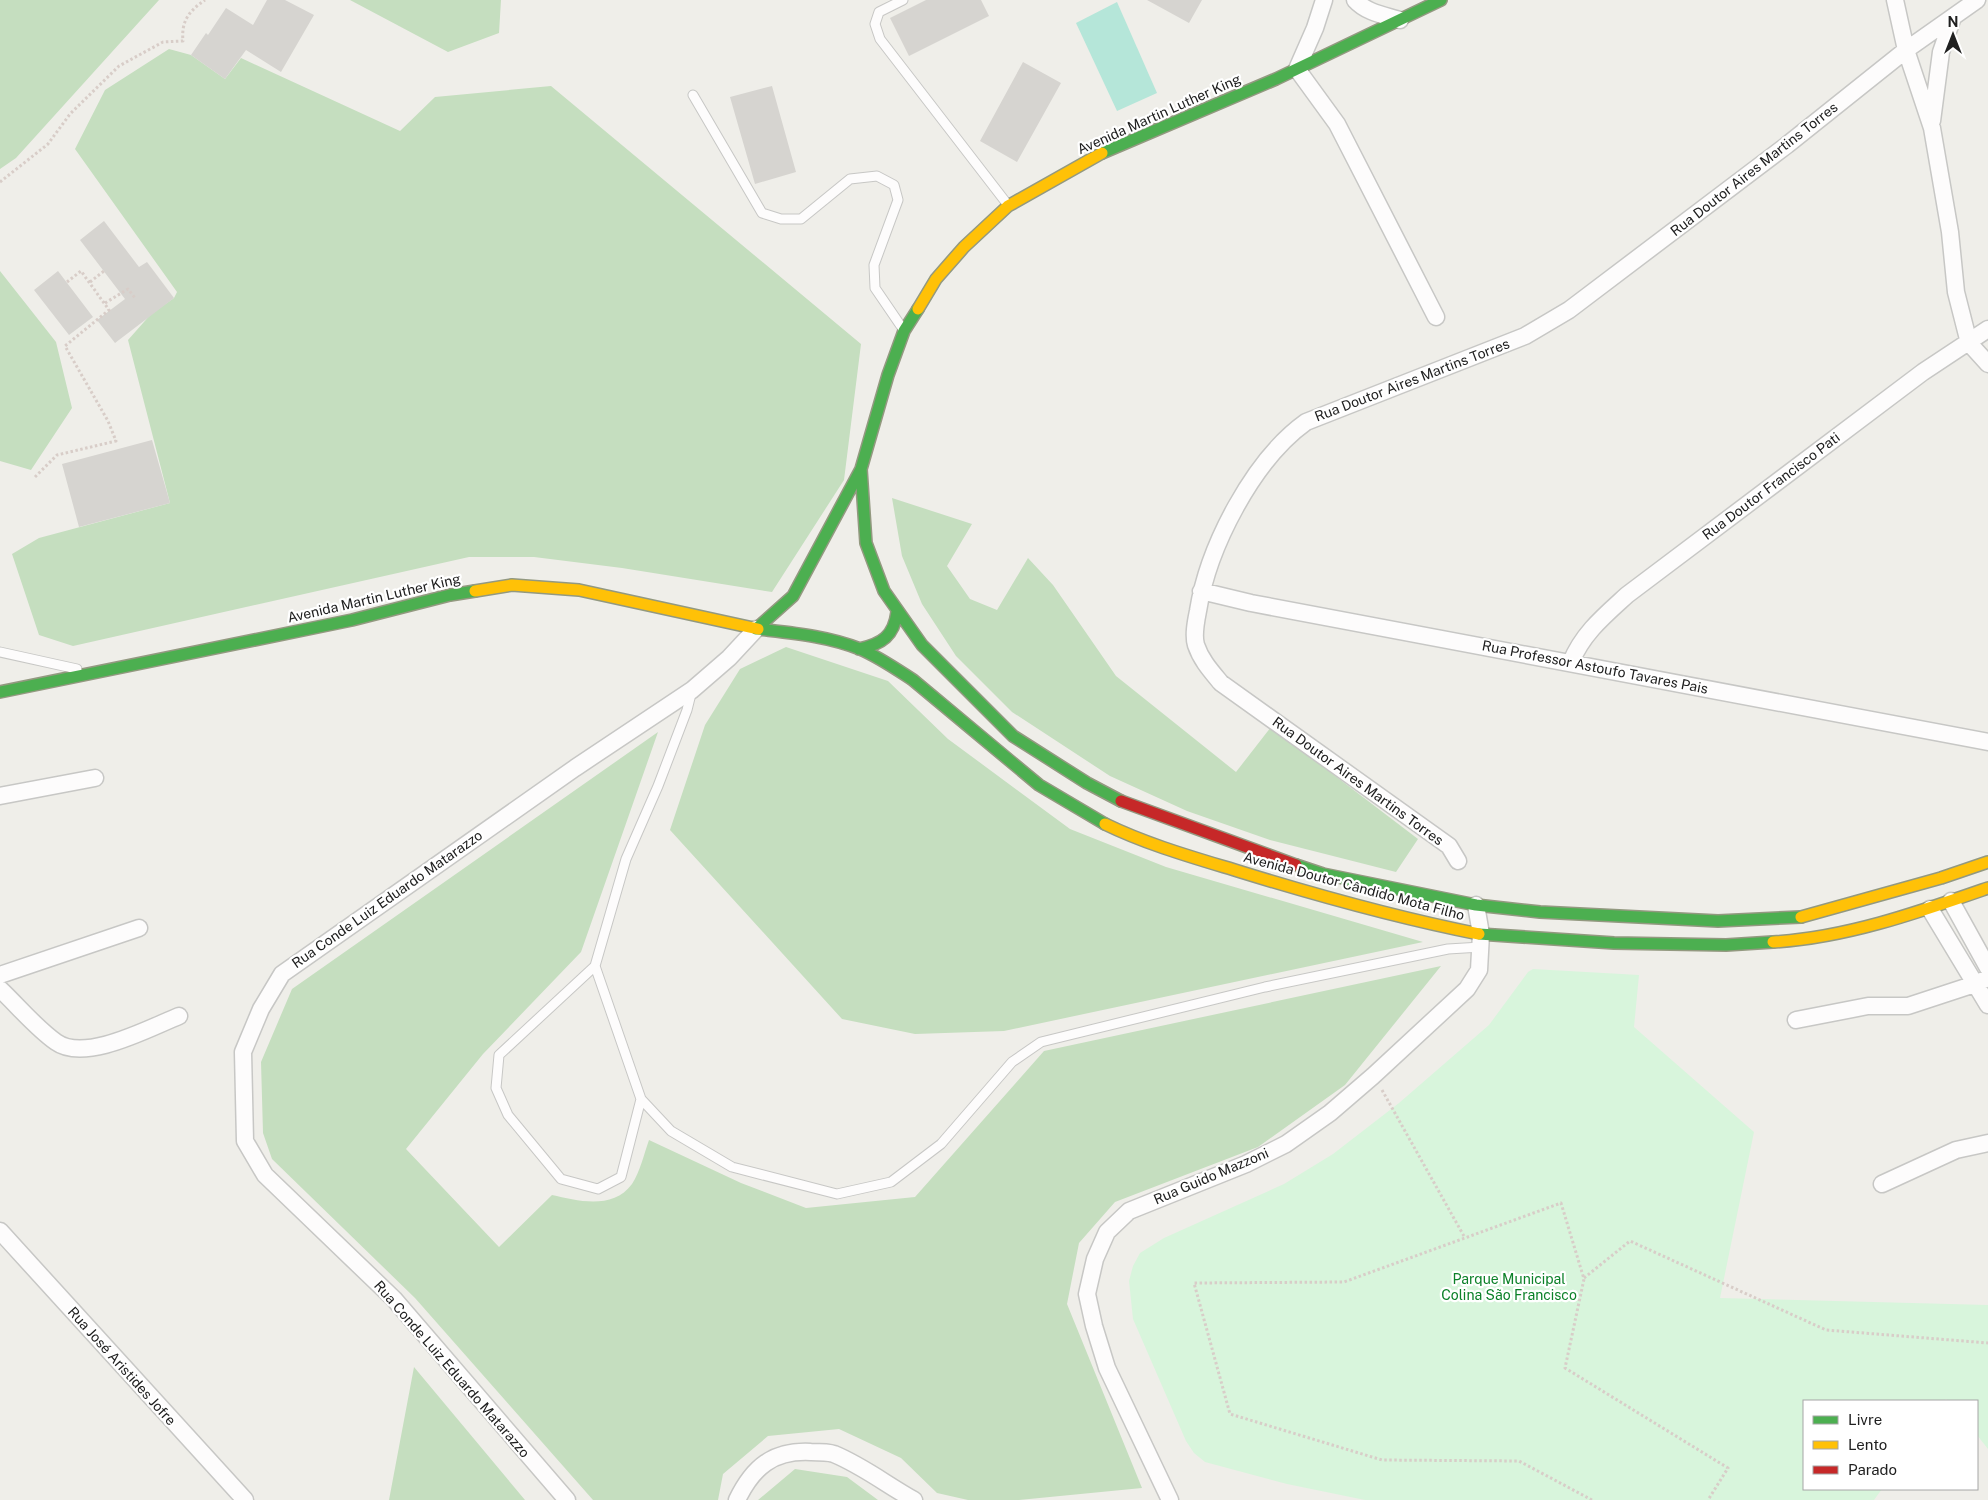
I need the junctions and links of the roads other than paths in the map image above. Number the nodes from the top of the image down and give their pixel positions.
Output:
1 (903, 0) edge
2 (1324, 0) edge
3 (1356, 0) edge
4 (1440, 0) edge
5 (1895, 0) edge
6 (1977, 0) edge
7 (1953, 17) junction
8 (1400, 20) junction
9 (1906, 50) junction
10 (1297, 69) junction
11 (694, 95) dead end
12 (1932, 128) junction
13 (1008, 206) junction
14 (1436, 317) dead end
15 (1988, 329) edge
16 (904, 331) junction
17 (1969, 342) junction
18 (1988, 364) edge
19 (861, 469) junction
20 (826, 534) junction
21 (866, 543) junction
22 (1201, 591) junction
23 (793, 596) junction
24 (795, 612) dead end
25 (896, 612) junction
26 (799, 623) dead end
27 (756, 629) junction
28 (806, 635) junction
29 (859, 649) junction
30 (0, 652) edge
31 (1571, 662) junction
32 (97, 673) junction
33 (692, 690) junction
34 (0, 692) edge
35 (1988, 742) edge
36 (96, 778) dead end
37 (0, 796) edge
38 (1458, 861) dead end
39 (1988, 862) edge
40 (1988, 888) edge
41 (1951, 901) junction
42 (1476, 905) junction
43 (1930, 909) junction
44 (1798, 918) junction
45 (139, 928) dead end
46 (1481, 940) junction
47 (1800, 942) junction
48 (595, 966) junction
49 (1988, 968) edge
50 (0, 975) edge
51 (1982, 981) edge
52 (0, 989) edge
53 (1988, 1005) edge
54 (180, 1016) dead end
55 (1796, 1020) dead end
56 (641, 1099) junction
57 (1988, 1143) edge
58 (1882, 1184) dead end
59 (0, 1231) edge
60 (244, 1500) edge
61 (567, 1500) edge
62 (737, 1500) edge
63 (914, 1500) edge
64 (1170, 1500) edge

1 - 13 lane
2 - 10 street
3 - 8 street
4 - 8 main road, Avenida Martin Luther King
5 - 9 street
6 - 7 street, Rua Doutor Aires Martins Torres
7 - 9 street, Rua Doutor Aires Martins Torres
7 - 12 street
8 - 10 main road, Avenida Martin Luther King
9 - 12 street
9 - 22 street, Rua Doutor Aires Martins Torres
10 - 13 main road, Avenida Martin Luther King
10 - 14 street
11 - 16 lane
12 - 17 street
13 - 16 main road, Avenida Martin Luther King
15 - 17 street, Rua Doutor Francisco Pati
16 - 19 main road, Avenida Martin Luther King
17 - 18 street
17 - 31 street, Rua Doutor Francisco Pati
19 - 20 main road, Avenida Martin Luther King
19 - 21 main road, Avenida Martin Luther King
20 - 21 main road
20 - 23 main road, Avenida Martin Luther King
21 - 25 main road, Avenida Martin Luther King
22 - 31 street, Rua Professor Astoufo Tavares Pais
22 - 38 street, Rua Doutor Aires Martins Torres
23 - 24 main road
23 - 27 main road, Avenida Martin Luther King
25 - 29 main road
25 - 42 main road, Avenida Doutor Cândido Mota Filho
26 - 28 main road
27 - 28 main road, Avenida Martin Luther King
27 - 32 main road, Avenida Martin Luther King
27 - 33 street, Rua Conde Luiz Eduardo Matarazzo
28 - 29 main road, Avenida Martin Luther King
29 - 46 main road, Avenida Doutor Cândido Mota Filho
30 - 32 lane
31 - 35 street, Rua Professor Astoufo Tavares Pais
32 - 34 main road, Avenida Martin Luther King
33 - 48 lane
33 - 61 street, Rua Conde Luiz Eduardo Matarazzo
36 - 37 street
39 - 44 main road, Avenida Doutor Cândido Mota Filho
40 - 41 main road, Avenida Doutor Cândido Mota Filho
41 - 43 main road, Avenida Doutor Cândido Mota Filho
41 - 49 street
42 - 44 main road, Avenida Doutor Cândido Mota Filho
42 - 46 street, Rua Guido Mazzoni
43 - 47 main road, Avenida Doutor Cândido Mota Filho
43 - 51 street
44 - 47 main road
45 - 50 street
46 - 47 main road, Avenida Doutor Cândido Mota Filho
46 - 56 lane
46 - 64 street, Rua Guido Mazzoni
48 - 56 lane
48 - 56 lane
51 - 53 street
51 - 55 street
52 - 54 street
57 - 58 street
59 - 60 street, Rua José Aristides Jofre
62 - 63 street

